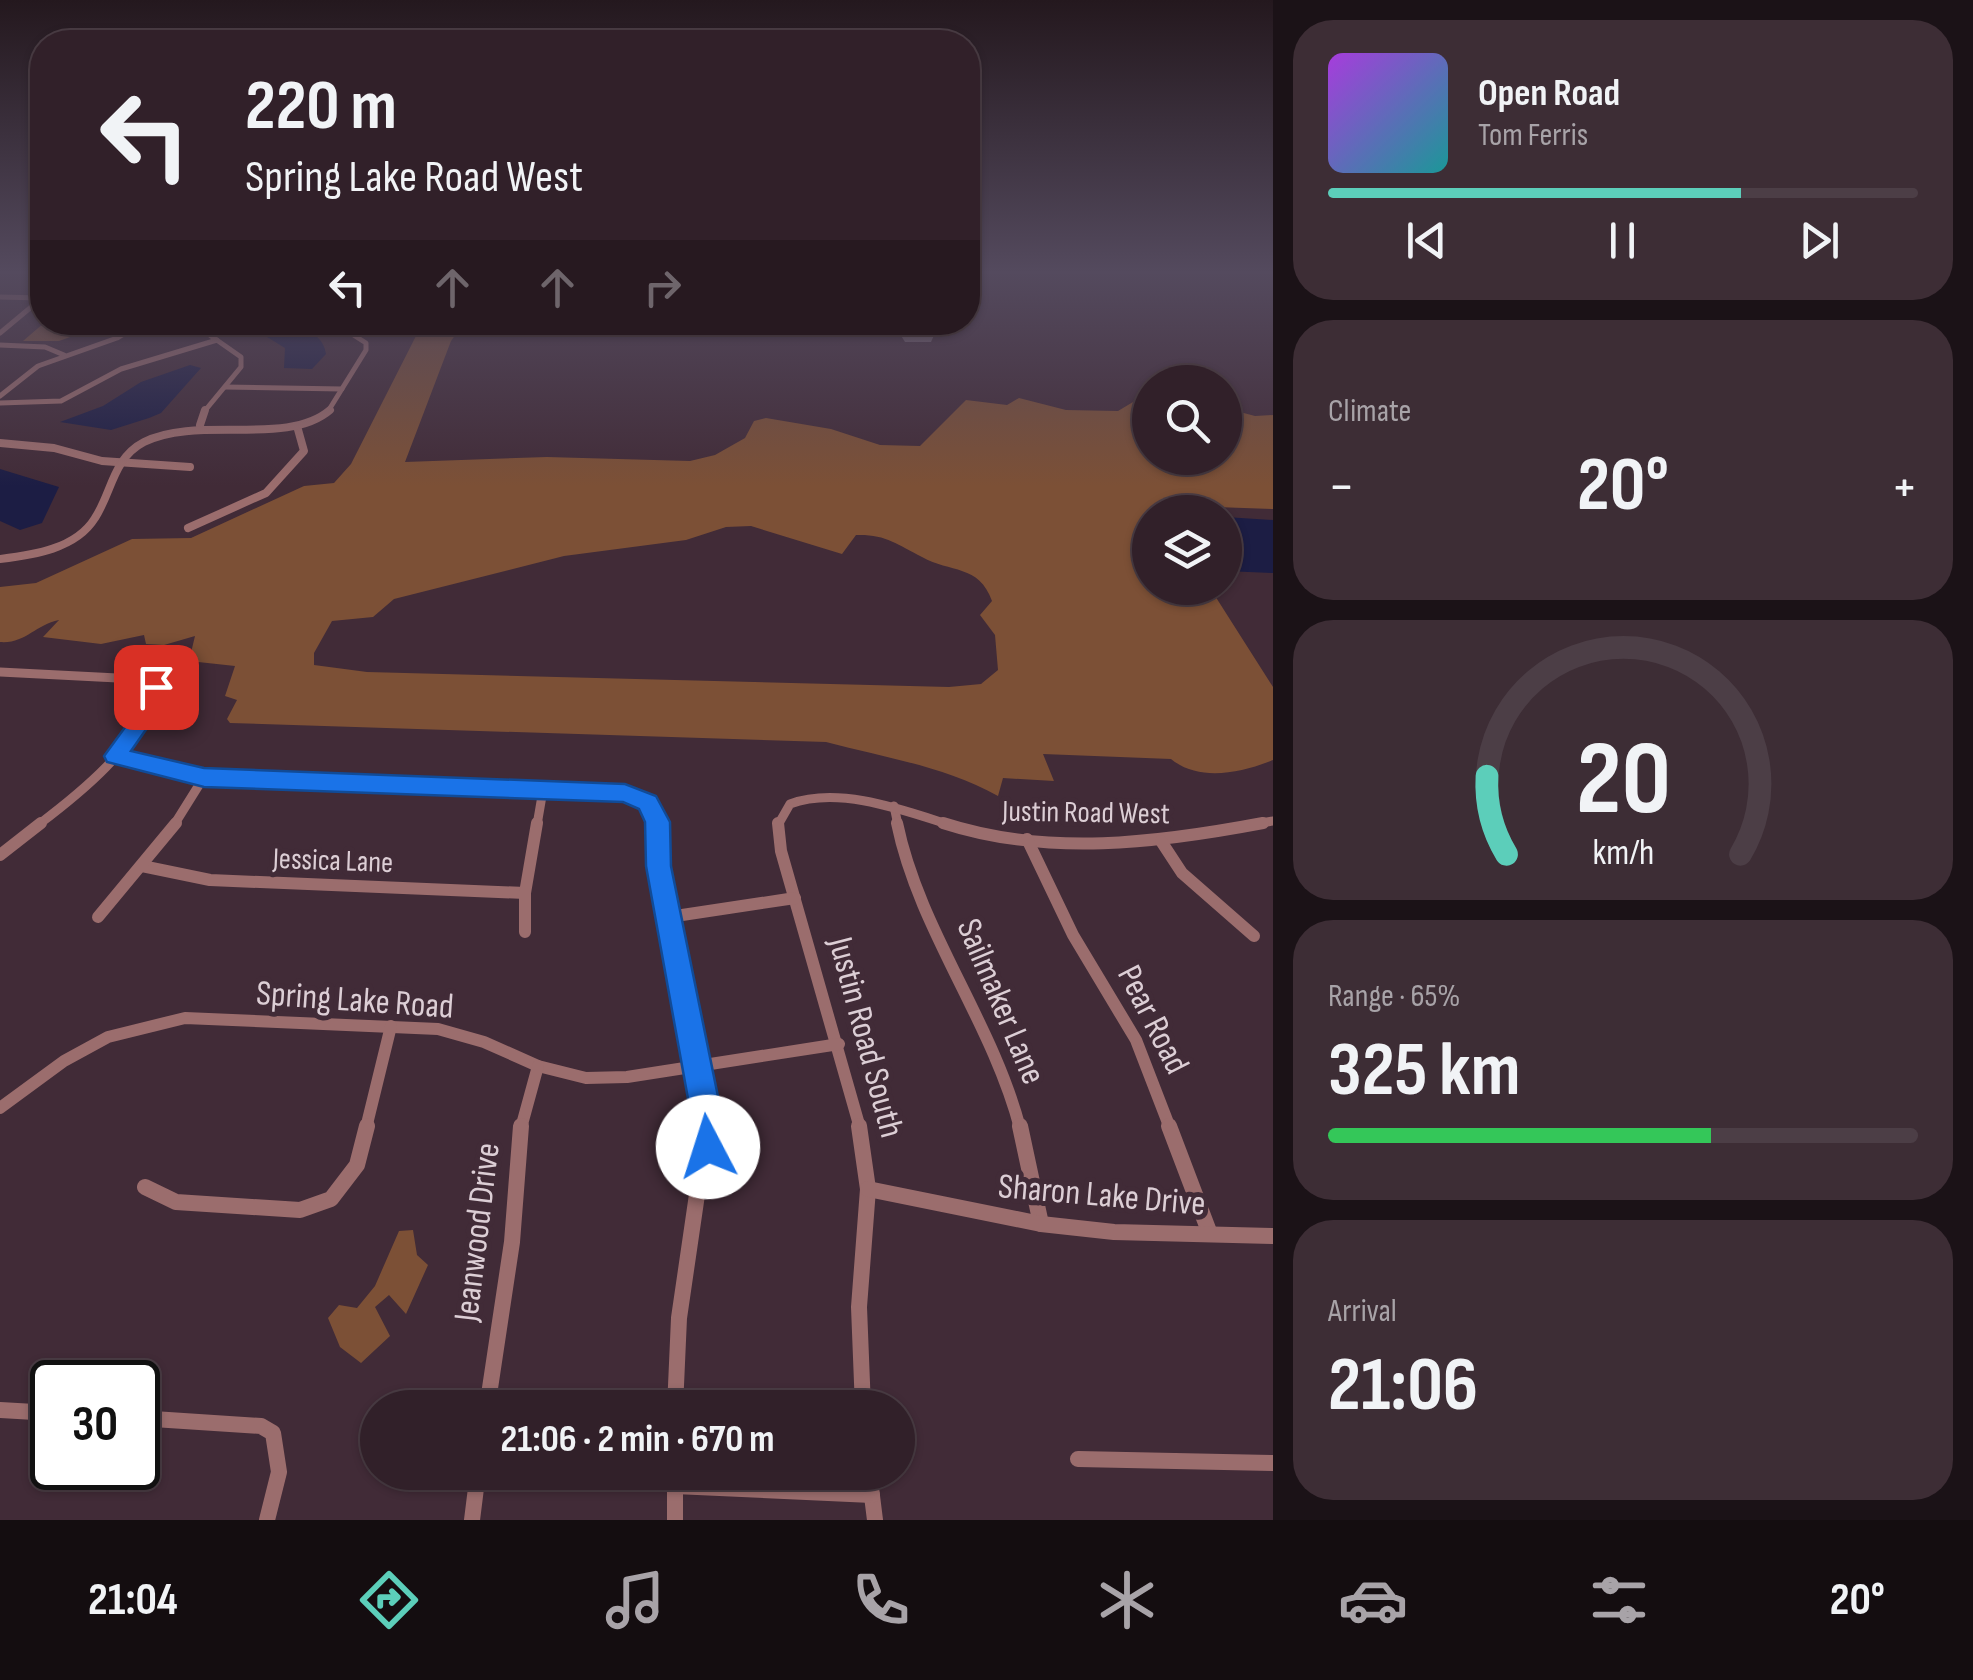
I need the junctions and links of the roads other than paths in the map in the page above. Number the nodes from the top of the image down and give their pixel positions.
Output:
1 (0, 345) edge
2 (88, 345) edge
3 (201, 345) edge
4 (224, 345) edge
5 (366, 345) edge
6 (64, 355) junction
7 (225, 387) junction
8 (342, 390) junction
9 (0, 396) edge
10 (0, 404) edge
11 (200, 426) junction
12 (297, 426) junction
13 (0, 444) edge
14 (117, 462) junction
15 (190, 467) dead end
16 (188, 528) dead end
17 (0, 559) edge
18 (0, 672) edge
19 (115, 756) junction
20 (204, 778) junction
21 (543, 790) junction
22 (894, 806) junction
23 (784, 809) joint
24 (1273, 821) edge
25 (1027, 839) junction
26 (1161, 841) junction
27 (0, 855) edge
28 (142, 866) junction
29 (525, 893) junction
30 (795, 898) junction
31 (669, 916) junction
32 (98, 917) dead end
33 (525, 932) dead end
34 (1254, 936) dead end
35 (391, 1026) junction
36 (840, 1044) junction
37 (697, 1064) junction
38 (538, 1066) junction
39 (0, 1108) edge
40 (146, 1188) dead end
41 (868, 1189) junction
42 (1041, 1224) junction
43 (1210, 1234) junction
44 (1273, 1236) edge
45 (490, 1390) edge
46 (677, 1390) edge
47 (862, 1390) edge
48 (0, 1410) edge
49 (30, 1412) edge
50 (160, 1419) edge
51 (1078, 1458) dead end
52 (1273, 1463) edge
53 (476, 1490) edge
54 (675, 1490) edge
55 (802, 1490) edge
56 (871, 1490) edge
57 (872, 1496) junction
58 (267, 1520) edge
59 (472, 1520) edge
60 (675, 1520) edge
61 (875, 1520) edge

1 - 6 street
2 - 6 street
3 - 10 street
4 - 7 street
5 - 8 street
6 - 9 street
7 - 8 street
7 - 11 street
8 - 12 street
11 - 12 street
11 - 14 street
12 - 16 street
13 - 14 street
14 - 15 street
14 - 17 street
18 - 19 street
19 - 20 street
19 - 27 street
20 - 21 street
20 - 28 street
21 - 29 street
21 - 31 street
22 - 23 street, Justin Road West
22 - 25 street, Justin Road West
22 - 42 street, Sailmaker Lane
23 - 30 street, Justin Road South
24 - 26 street, Justin Road West
25 - 26 street, Justin Road West
25 - 43 street, Pear Road
26 - 34 street
28 - 29 street, Jessica Lane
28 - 32 street
29 - 33 street
30 - 31 street
30 - 36 street, Justin Road South
31 - 37 street
35 - 38 street, Spring Lake Road
35 - 39 street, Spring Lake Road
35 - 40 street
36 - 37 street, Spring Lake Road
36 - 41 street, Justin Road South
37 - 38 street, Spring Lake Road
37 - 46 street
38 - 45 street, Jeanwood Drive
41 - 42 street, Sharon Lake Drive
41 - 47 street, Justin Road South
42 - 43 street, Sharon Lake Drive
43 - 44 street, Sharon Lake Drive
48 - 49 street
50 - 58 street
51 - 52 street
53 - 59 street
54 - 60 street
55 - 57 street
56 - 57 street
57 - 61 street

